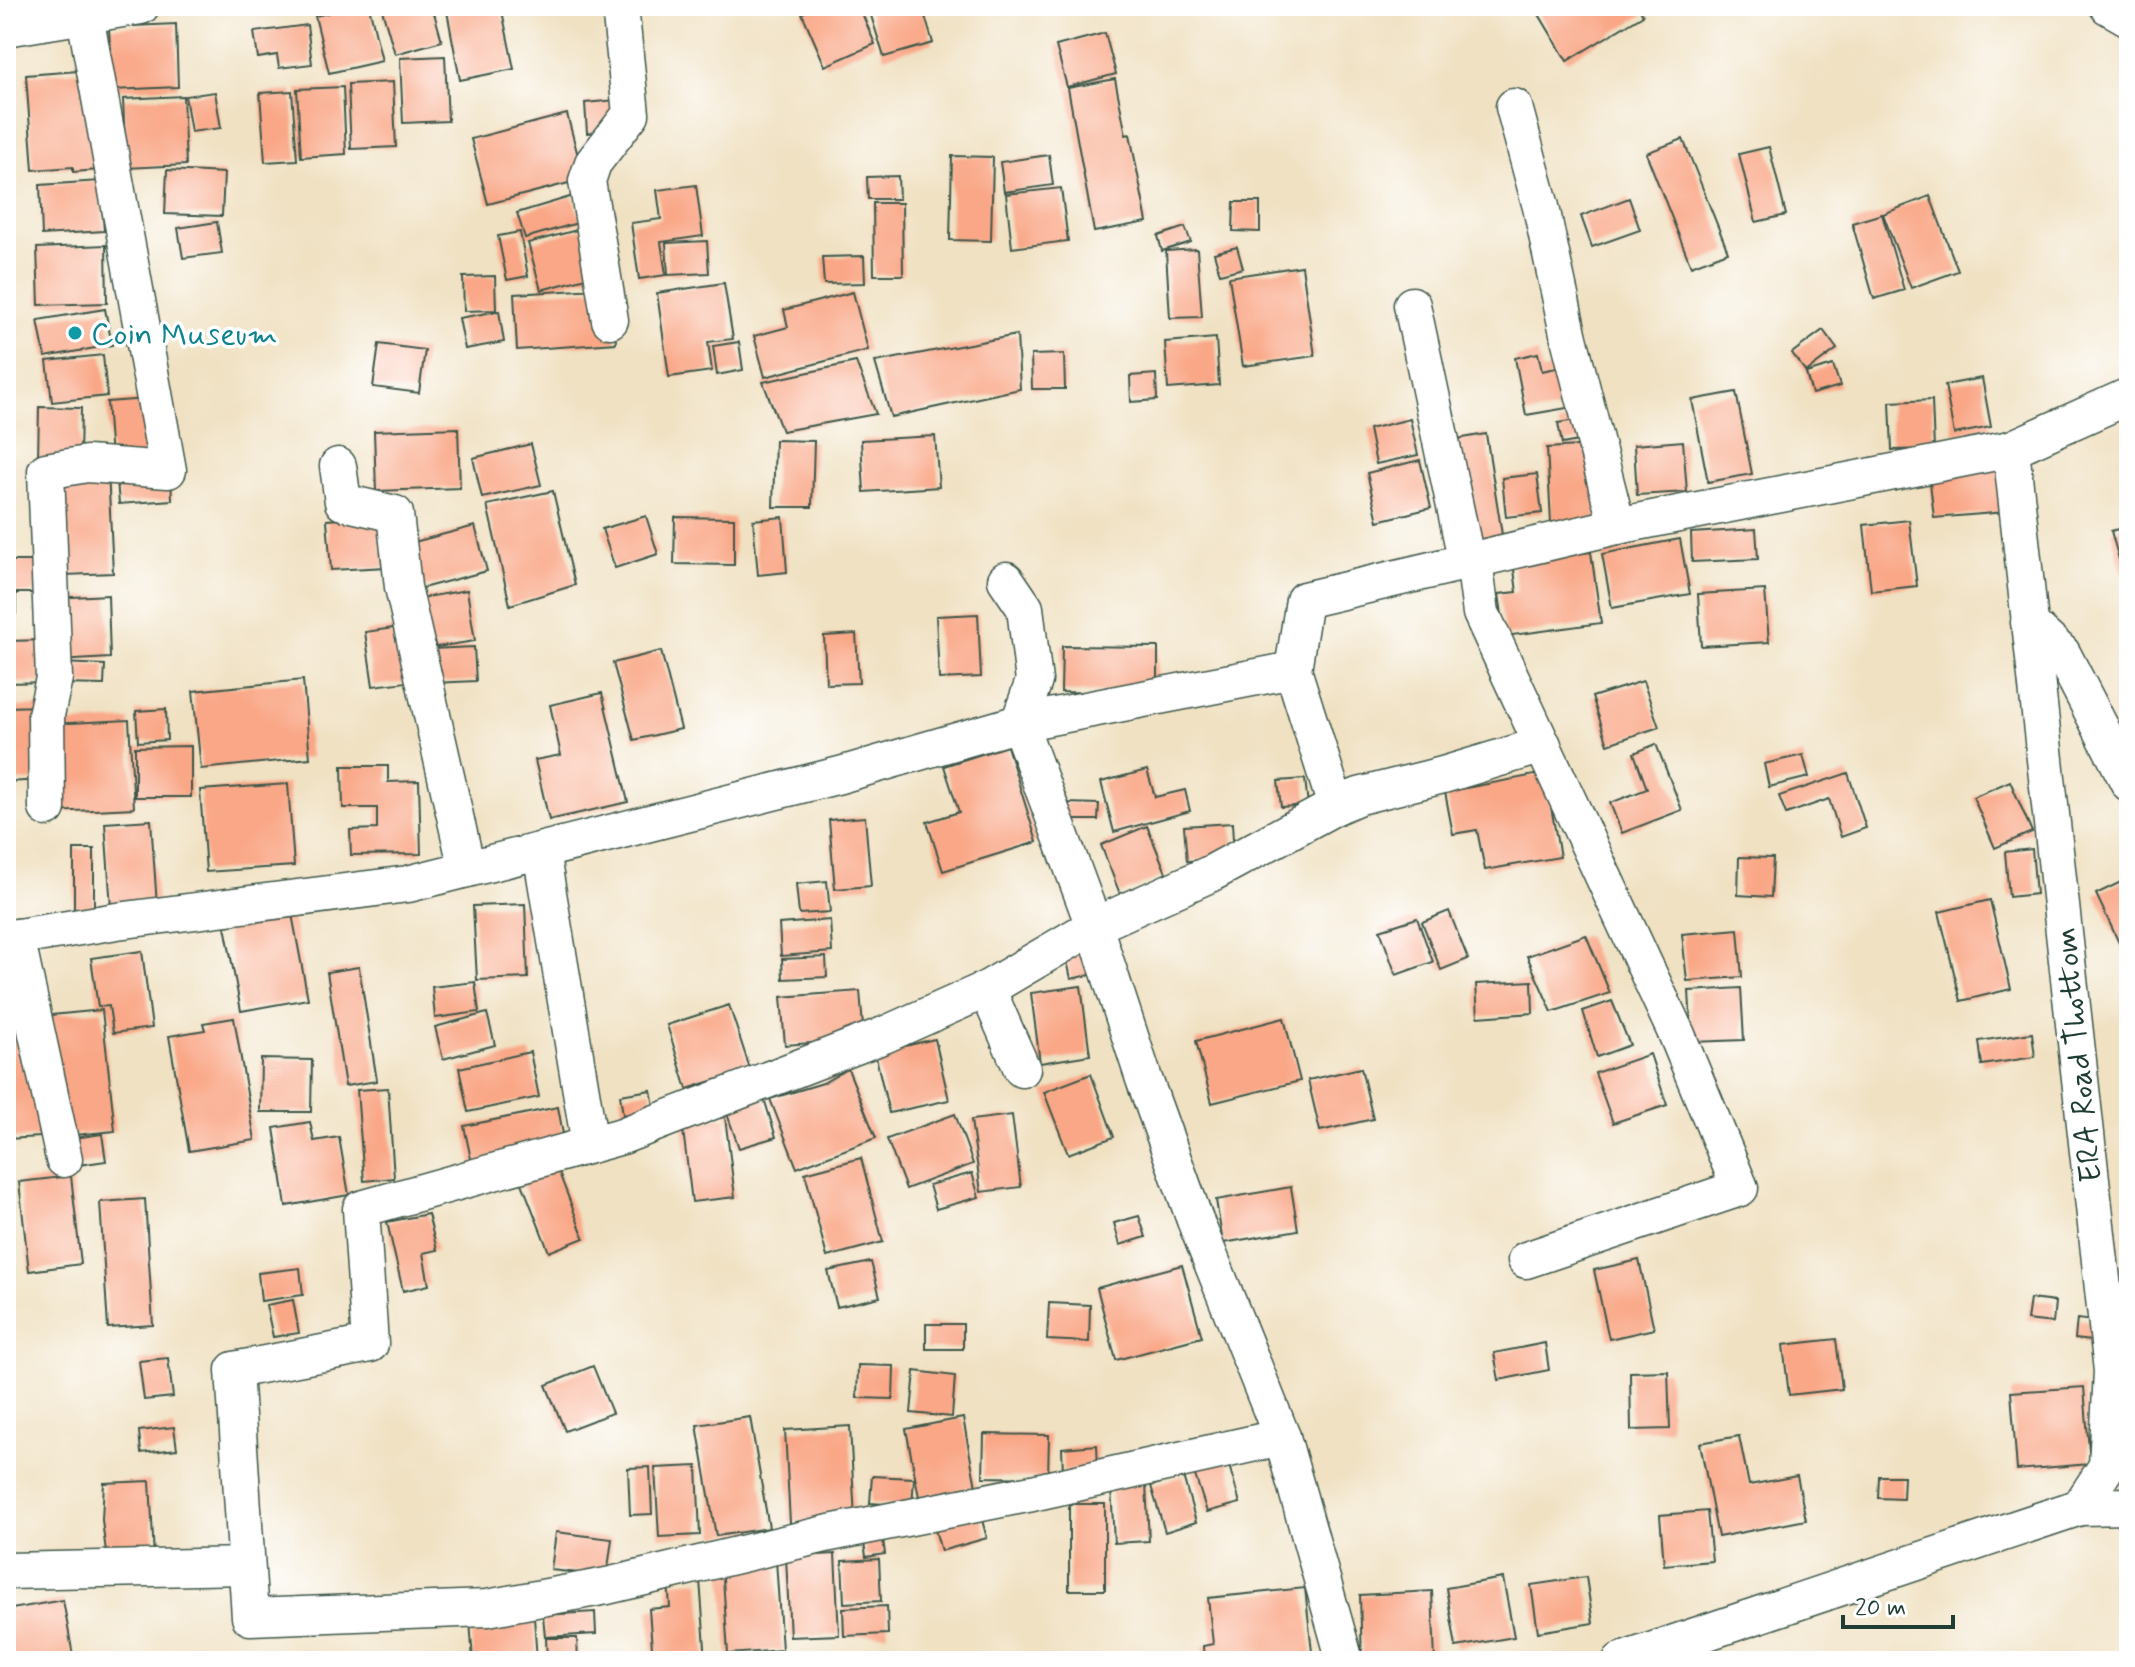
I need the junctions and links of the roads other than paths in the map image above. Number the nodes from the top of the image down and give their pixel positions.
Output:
1 (141, 6) edge
2 (620, 6) edge
3 (2108, 6) edge
4 (85, 16) junction
5 (2129, 18) edge
6 (6, 28) edge
7 (1514, 107) dead end
8 (1412, 305) dead end
9 (610, 320) dead end
10 (2129, 396) edge
11 (2011, 449) junction
12 (338, 466) dead end
13 (1617, 526) junction
14 (1470, 562) junction
15 (1006, 580) dead end
16 (2029, 623) junction
17 (1293, 670) junction
18 (1019, 723) junction
19 (1543, 745) junction
20 (2129, 783) edge
21 (1336, 806) junction
22 (47, 808) dead end
23 (541, 851) junction
24 (467, 869) junction
25 (1094, 926) junction
26 (11, 938) edge
27 (987, 989) junction
28 (1022, 1069) dead end
29 (590, 1145) junction
30 (64, 1159) dead end
31 (1526, 1260) dead end
32 (1282, 1437) junction
33 (2129, 1506) edge
34 (2080, 1507) junction
35 (246, 1566) junction
36 (6, 1571) edge
37 (1345, 1661) edge
38 (1621, 1661) edge

1 - 4 street
2 - 9 street
3 - 5 street
4 - 6 street
4 - 22 street
7 - 13 street
8 - 14 street
10 - 11 street
11 - 13 street
11 - 16 street, ERA Road Thottom
12 - 24 street
13 - 14 street
14 - 17 street
14 - 19 street
15 - 18 street
16 - 20 street
16 - 34 street, ERA Road Thottom
17 - 18 street
17 - 21 street
18 - 23 street
18 - 25 street
19 - 21 street
19 - 31 street
21 - 25 street
23 - 24 street
23 - 29 street
24 - 26 street
25 - 27 street
25 - 32 street
26 - 30 street
27 - 28 street
27 - 29 street
29 - 35 street
32 - 35 street
32 - 37 street
33 - 34 street
34 - 38 street
35 - 36 street

